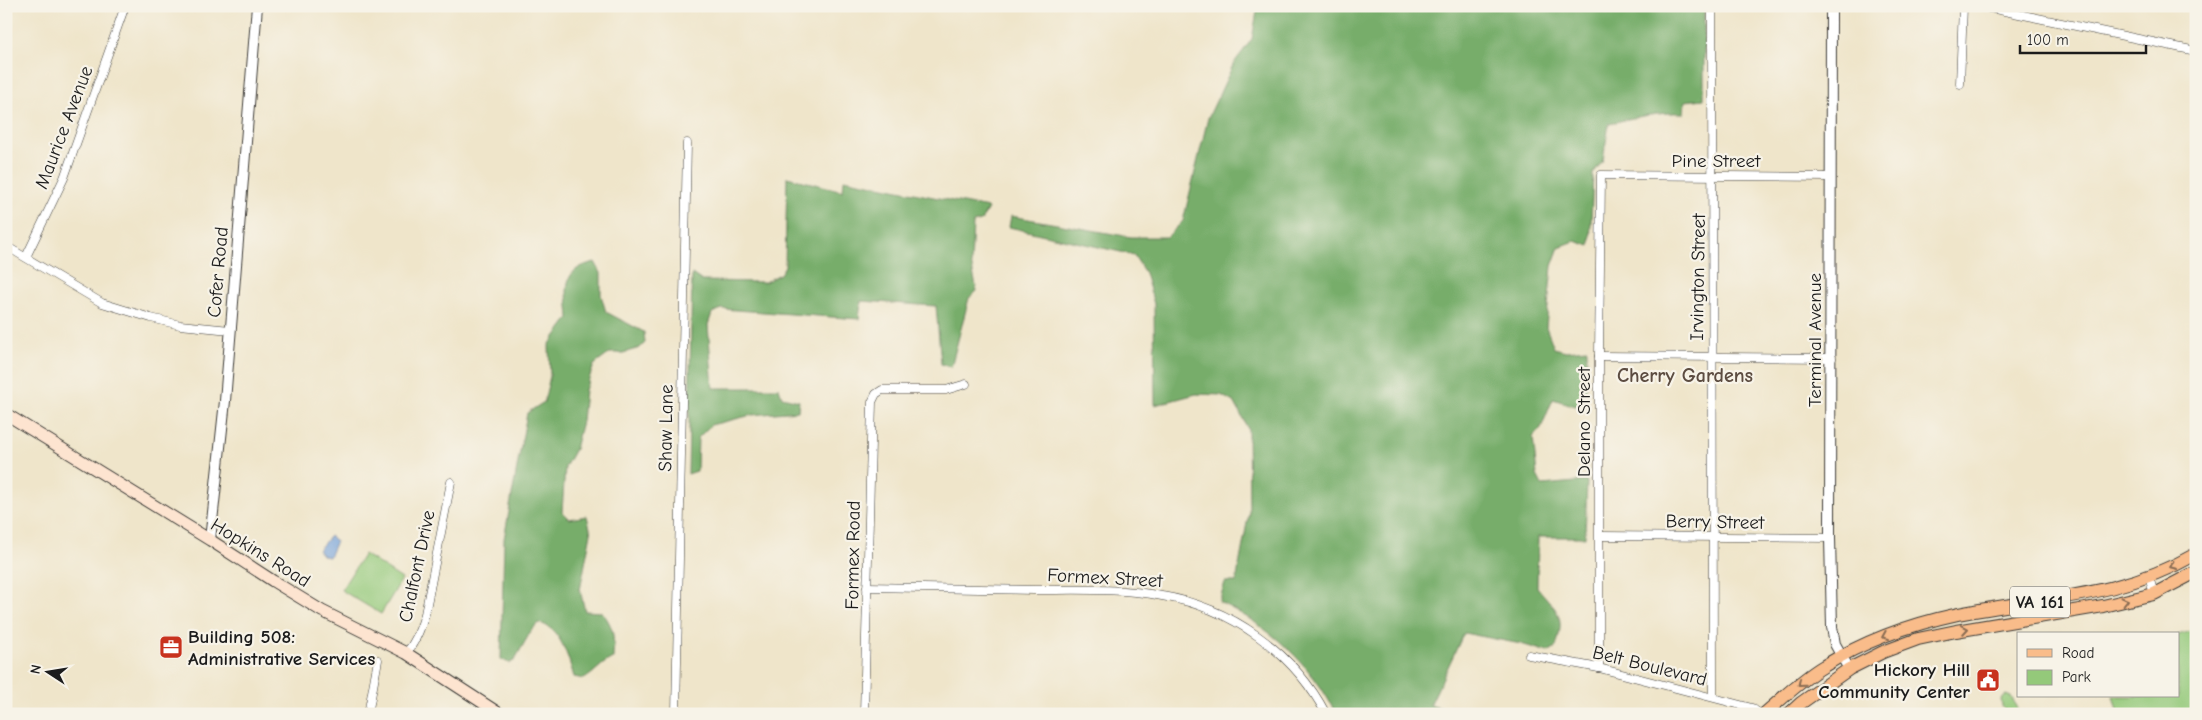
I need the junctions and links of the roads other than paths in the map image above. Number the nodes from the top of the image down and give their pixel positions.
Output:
1 (125, 6) edge
2 (257, 6) edge
3 (1712, 6) edge
4 (1831, 6) edge
5 (1963, 6) edge
6 (1980, 6) edge
7 (2196, 51) edge
8 (1960, 84) dead end
9 (687, 143) dead end
10 (1602, 175) joint
11 (1714, 177) junction
12 (1831, 177) junction
13 (6, 246) edge
14 (26, 257) junction
15 (230, 330) junction
16 (1599, 356) junction
17 (1712, 357) junction
18 (1832, 358) junction
19 (966, 384) dead end
20 (6, 414) edge
21 (450, 482) dead end
22 (1600, 536) junction
23 (1714, 538) junction
24 (1830, 538) junction
25 (210, 540) junction
26 (2196, 554) edge
27 (2196, 572) edge
28 (2149, 578) junction
29 (867, 587) junction
30 (2154, 594) junction
31 (1993, 609) junction
32 (2018, 620) junction
33 (406, 653) junction
34 (1529, 655) dead end
35 (1841, 656) junction
36 (378, 660) dead end
37 (1599, 668) junction
38 (1849, 669) junction
39 (1713, 697) junction
40 (368, 714) edge
41 (500, 714) edge
42 (676, 714) edge
43 (864, 714) edge
44 (1326, 714) edge
45 (1760, 714) edge
46 (1764, 714) edge
47 (1789, 714) edge

1 - 14 street, Maurice Avenue
2 - 15 street, Cofer Road
3 - 11 street, Irvington Street
4 - 12 street, Terminal Avenue
5 - 8 street
6 - 7 street
9 - 42 street, Shaw Lane
10 - 11 street, Pine Street
10 - 16 street, Delano Street
11 - 12 street, Pine Street
11 - 17 street, Irvington Street
12 - 18 street, Terminal Avenue
13 - 14 street
14 - 15 street
15 - 25 street, Cofer Road
16 - 17 street
16 - 22 street, Delano Street
17 - 18 street
17 - 23 street, Irvington Street
18 - 24 street, Terminal Avenue
19 - 29 street, Formex Road
20 - 25 main road, Hopkins Road
21 - 33 street, Chalfont Drive
22 - 23 street, Berry Street
22 - 37 street, Delano Street
23 - 24 street, Berry Street
23 - 39 street, Irvington Street
24 - 35 street, Terminal Avenue
25 - 33 main road, Hopkins Road
26 -> 28 main road, VA 161
27 - 30 main road, VA 161
28 - 30 street
28 - 31 main road, VA 161
29 - 43 street, Formex Road
29 - 44 street, Formex Street
32 -> 30 main road, VA 161
31 - 32 main road
31 -> 35 main road, VA 161
38 -> 32 main road, VA 161
33 - 41 main road, Hopkins Road
34 - 37 street, Belt Boulevard
35 - 38 street, Terminal Avenue
35 -> 46 main road, VA 161
36 - 40 street
37 - 39 street, Belt Boulevard
38 - 47 main road, VA 161
39 - 45 street, Belt Boulevard

